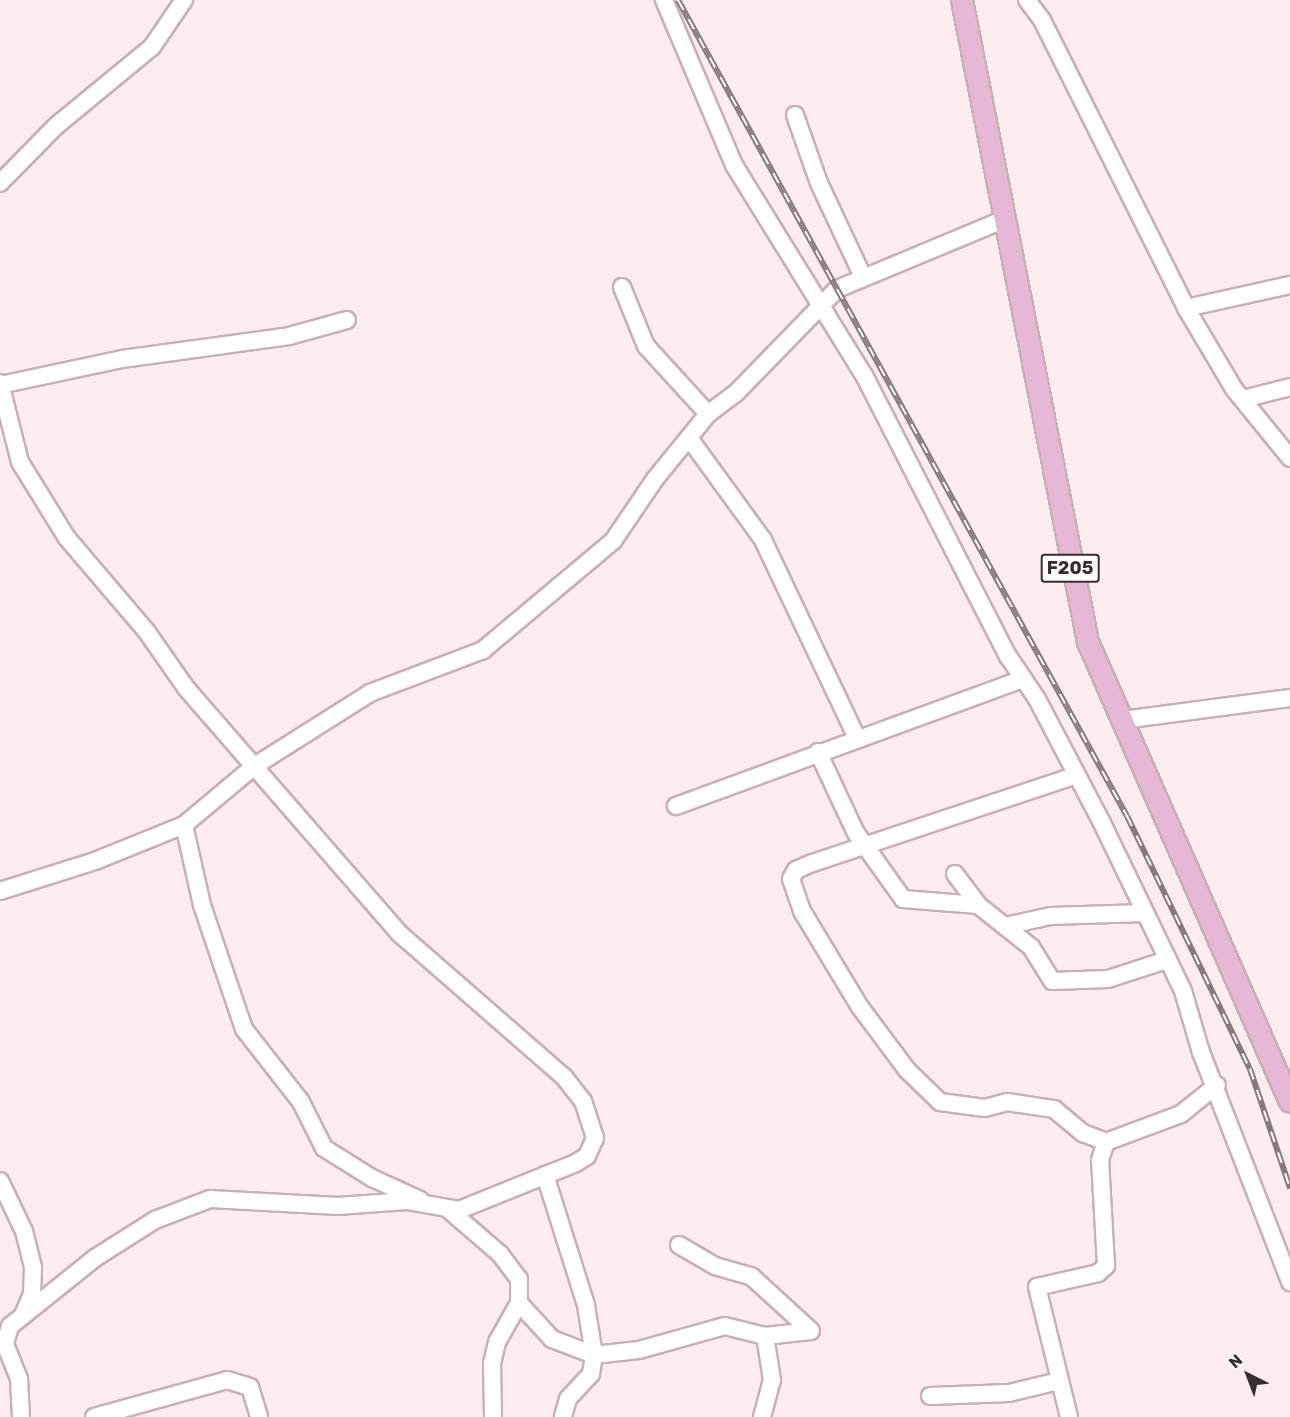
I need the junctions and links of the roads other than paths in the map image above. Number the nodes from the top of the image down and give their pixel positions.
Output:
1 (184, 0) edge
2 (664, 0) edge
3 (962, 0) edge
4 (1026, 0) edge
5 (1035, 0) edge
6 (1042, 20) junction
7 (795, 115) dead end
8 (0, 183) edge
9 (1003, 220) junction
10 (863, 277) junction
11 (1290, 285) edge
12 (622, 287) dead end
13 (818, 306) junction
14 (1186, 308) junction
15 (347, 320) dead end
16 (0, 384) edge
17 (1290, 387) edge
18 (1243, 399) junction
19 (708, 414) junction
20 (689, 438) junction
21 (1290, 458) edge
22 (1023, 679) junction
23 (1290, 698) edge
24 (1123, 720) junction
25 (857, 738) junction
26 (818, 752) junction
27 (253, 767) junction
28 (1077, 775) junction
29 (676, 806) dead end
30 (184, 825) junction
31 (865, 845) junction
32 (955, 874) dead end
33 (0, 891) edge
34 (978, 905) junction
35 (1144, 913) junction
36 (1005, 926) junction
37 (1167, 960) junction
38 (1217, 1085) junction
39 (1288, 1091) edge
40 (1106, 1142) junction
41 (545, 1175) junction
42 (0, 1181) edge
43 (4, 1201) edge
44 (430, 1204) junction
45 (449, 1210) junction
46 (679, 1245) dead end
47 (1290, 1282) edge
48 (519, 1303) junction
49 (24, 1314) junction
50 (5, 1328) edge
51 (765, 1336) junction
52 (594, 1355) junction
53 (1059, 1381) junction
54 (930, 1396) dead end
55 (134, 1411) edge
56 (21, 1417) edge
57 (94, 1417) edge
58 (259, 1417) edge
59 (493, 1417) edge
60 (563, 1417) edge
61 (762, 1417) edge
62 (1069, 1417) edge

1 - 8 street
2 - 13 street
3 - 9 main road, F205
4 - 6 street
5 - 6 street
6 - 14 street
7 - 10 street
9 - 10 street
9 - 24 main road, F205
10 - 13 street
11 - 14 street
12 - 19 street
13 - 19 street
13 - 22 street
14 - 18 street
15 - 16 street
16 - 27 street
17 - 18 street
18 - 21 street
19 - 20 street
20 - 25 street
20 - 27 street
22 - 25 street
22 - 28 street
23 - 24 street
24 - 39 main road, F205
25 - 26 street
26 - 29 street
26 - 31 street
27 - 30 street
27 - 41 street
28 - 31 street
28 - 35 street
30 - 33 street
30 - 44 street
31 - 34 street
31 - 40 street
32 - 34 street
34 - 36 street
35 - 36 street
35 - 37 street
36 - 37 street
37 - 38 street
38 - 40 street
38 - 47 street
40 - 53 street
41 - 45 street
41 - 52 street
42 - 43 street
43 - 49 street
44 - 45 street
44 - 49 street
45 - 48 street
46 - 51 street
48 - 52 street
48 - 59 street
49 - 50 street
50 - 56 street
51 - 52 street
51 - 61 street
52 - 60 street
53 - 54 street
53 - 62 street
55 - 57 street
55 - 58 street

